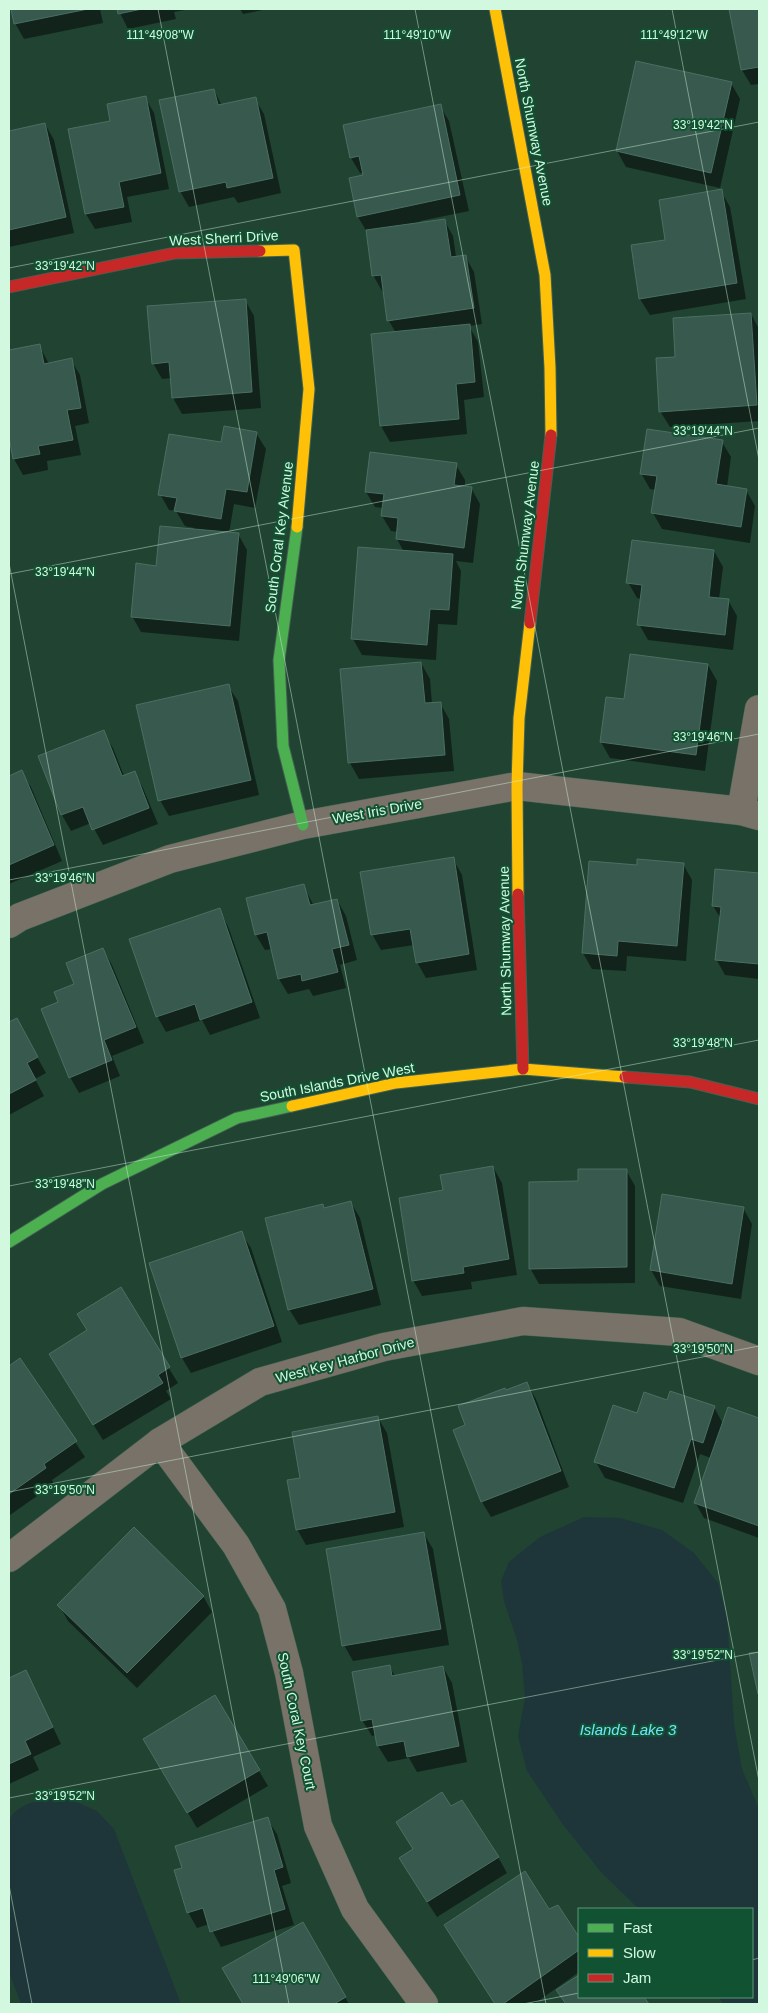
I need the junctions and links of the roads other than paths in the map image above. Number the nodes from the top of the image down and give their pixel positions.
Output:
1 (495, 9) edge
2 (294, 250) joint
3 (9, 287) edge
4 (759, 709) edge
5 (517, 786) junction
6 (750, 814) edge
7 (303, 825) junction
8 (9, 924) edge
9 (523, 1069) junction
10 (759, 1099) edge
11 (9, 1242) edge
12 (759, 1361) edge
13 (160, 1442) junction
14 (9, 1558) edge
15 (424, 2004) edge

1 - 5 street, North Shumway Avenue
2 - 3 street, West Sherri Drive
2 - 7 street, South Coral Key Avenue
4 - 6 street
5 - 6 street, West Iris Drive
5 - 7 street, West Iris Drive
5 - 9 street, North Shumway Avenue
7 - 8 street, West Iris Drive
9 - 10 street, South Islands Drive West
9 - 11 street, South Islands Drive West
12 - 13 street, West Key Harbor Drive
13 - 14 street, West Key Harbor Drive
13 - 15 street, South Coral Key Court

